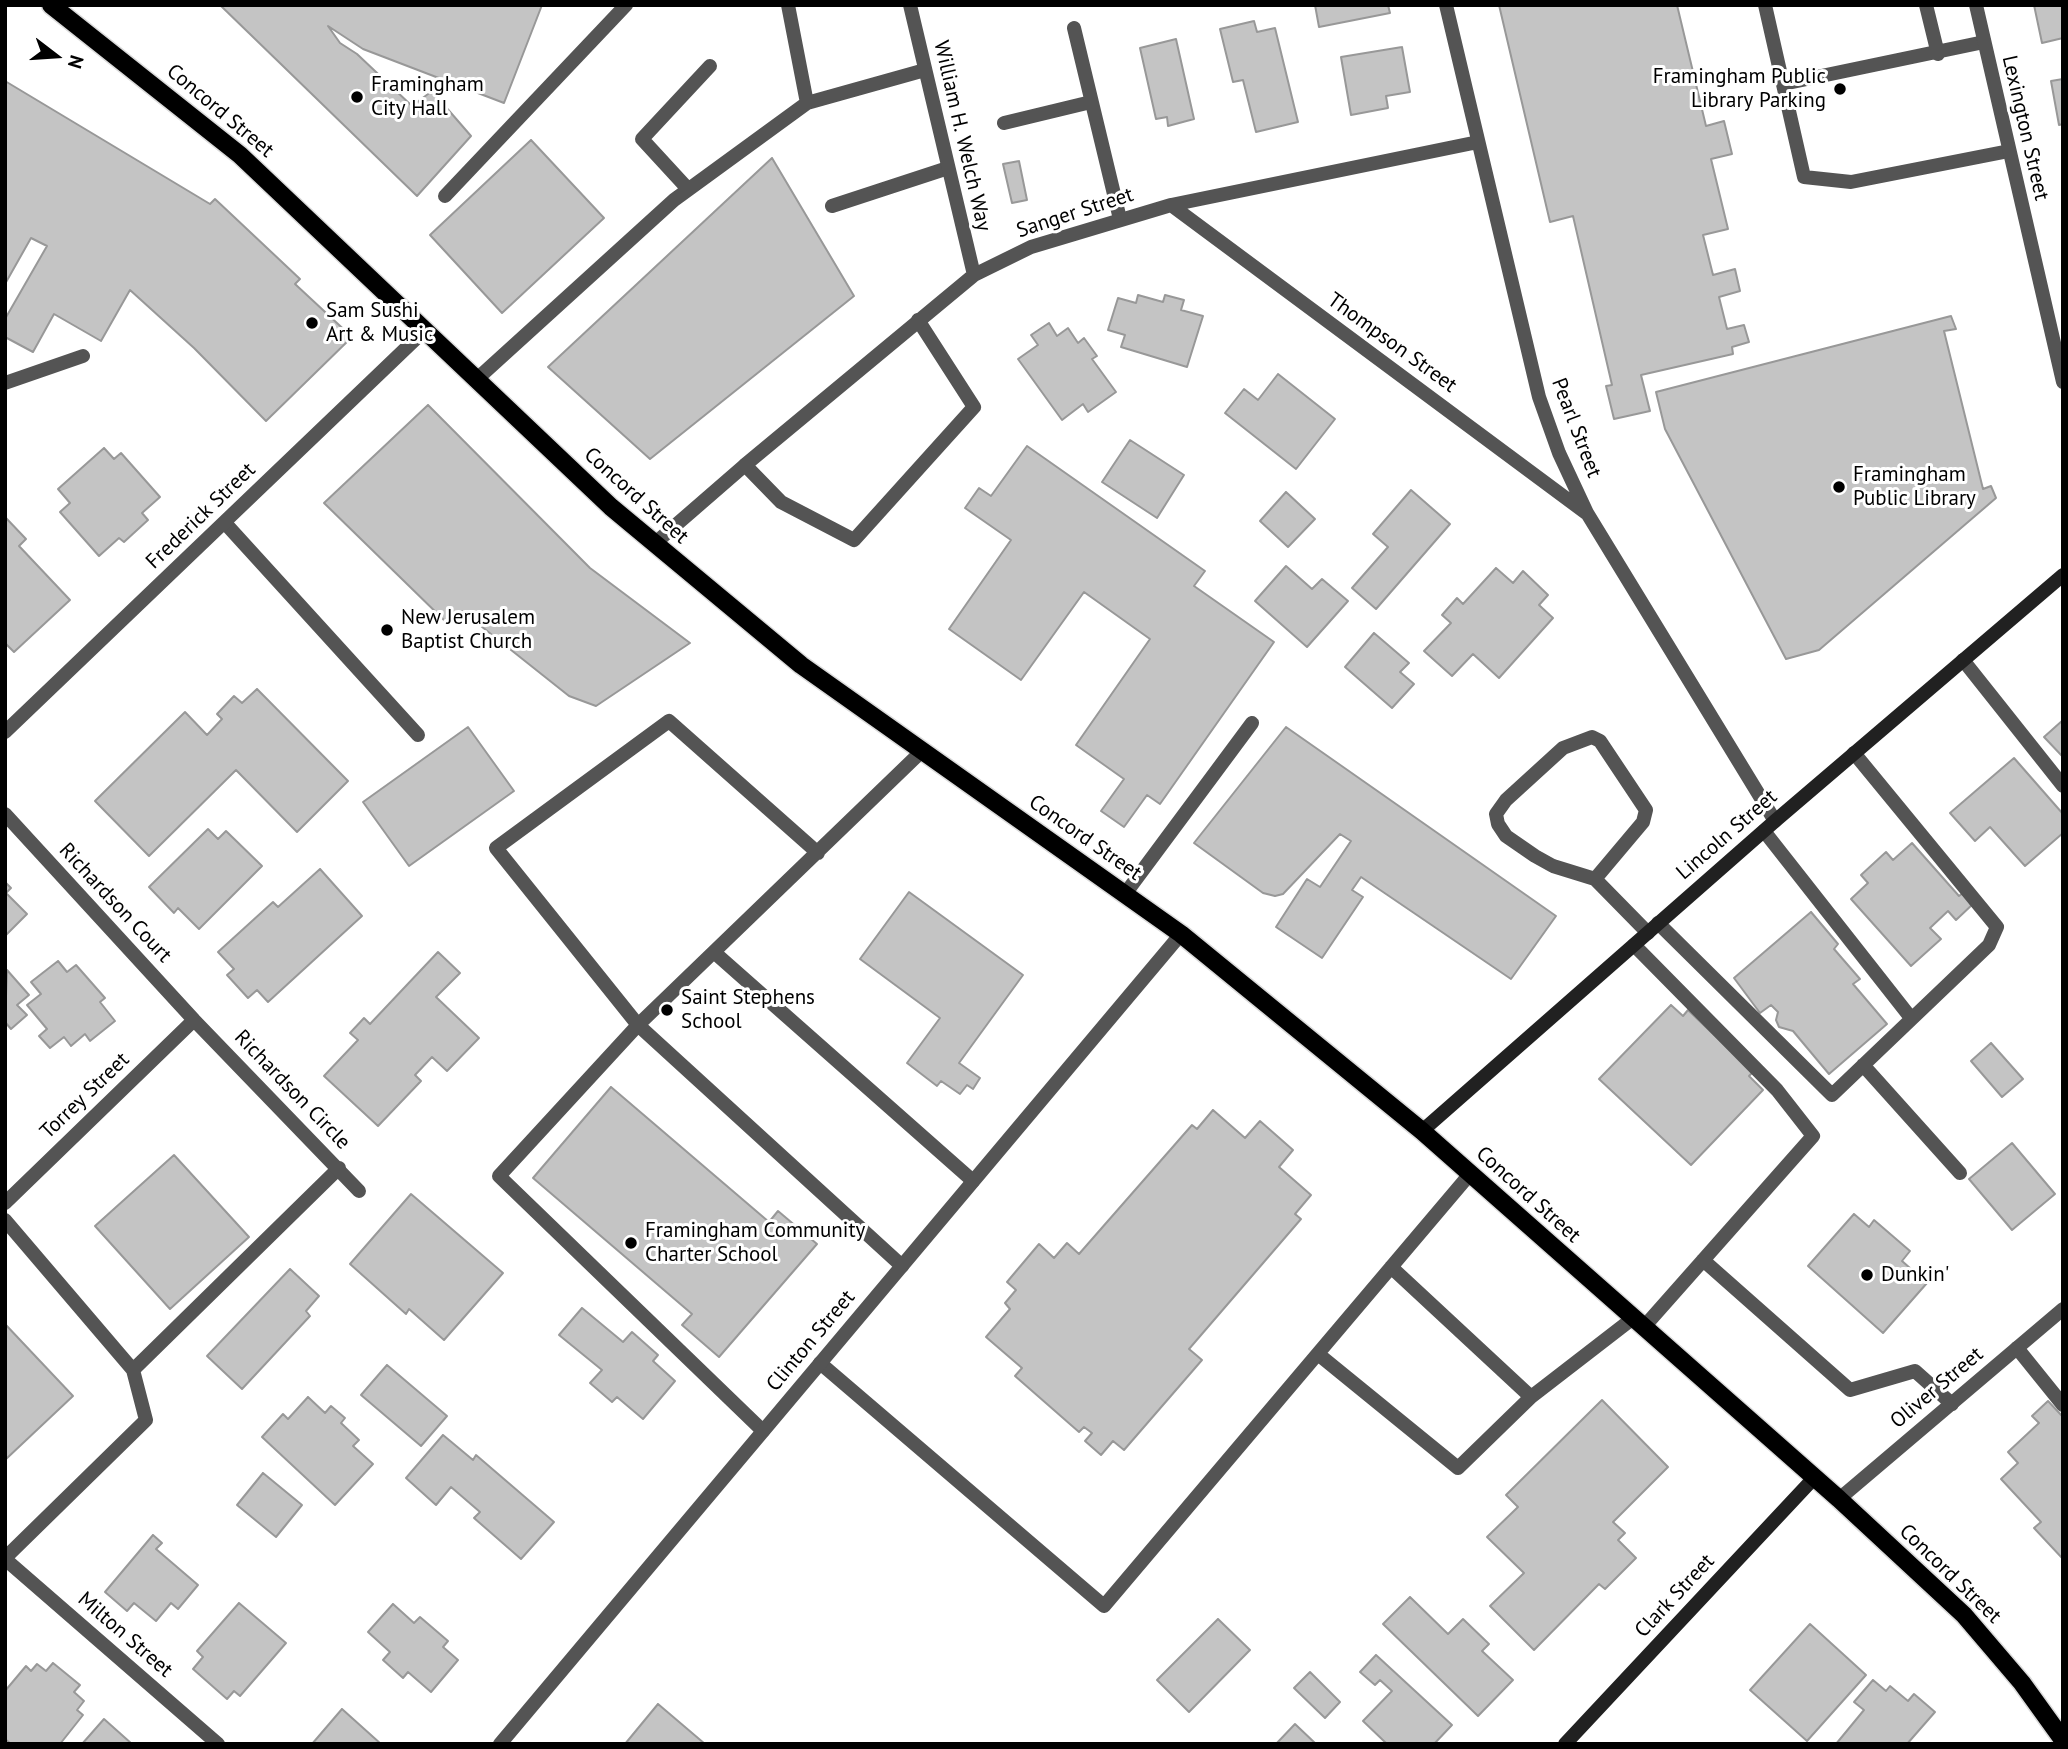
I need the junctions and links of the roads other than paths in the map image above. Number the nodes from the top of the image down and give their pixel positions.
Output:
1 (51, 5) edge
2 (626, 5) edge
3 (788, 5) edge
4 (1446, 5) edge
5 (1765, 5) edge
6 (1926, 5) edge
7 (1976, 5) edge
8 (911, 9) edge
9 (1074, 28) dead end
10 (1984, 42) junction
11 (1938, 54) junction
12 (710, 66) dead end
13 (925, 70) junction
14 (1783, 84) junction
15 (1091, 102) junction
16 (807, 103) junction
17 (1004, 123) dead end
18 (1478, 142) junction
19 (2010, 151) junction
20 (948, 167) junction
21 (688, 189) junction
22 (444, 196) dead end
23 (1171, 205) junction
24 (832, 206) dead end
25 (1120, 219) junction
26 (974, 275) junction
27 (918, 320) junction
28 (425, 330) junction
29 (83, 355) dead end
30 (477, 379) junction
31 (2063, 382) edge
32 (5, 383) edge
33 (745, 464) junction
34 (1587, 513) junction
35 (225, 523) junction
36 (654, 544) junction
37 (2063, 575) edge
38 (1963, 660) junction
39 (1252, 723) dead end
40 (5, 732) edge
41 (418, 735) dead end
42 (922, 751) junction
43 (1854, 753) junction
44 (2063, 786) edge
45 (5, 814) edge
46 (1769, 826) junction
47 (818, 853) junction
48 (1595, 879) junction
49 (1125, 894) junction
50 (1653, 928) junction
51 (1181, 934) junction
52 (1634, 945) junction
53 (715, 953) junction
54 (1911, 1018) junction
55 (194, 1020) junction
56 (638, 1025) junction
57 (1863, 1065) junction
58 (1422, 1131) junction
59 (339, 1168) junction
60 (1960, 1172) dead end
61 (1470, 1174) junction
62 (973, 1181) junction
63 (359, 1191) dead end
64 (5, 1203) edge
65 (5, 1220) edge
66 (1703, 1260) junction
67 (902, 1266) junction
68 (1391, 1267) junction
69 (2063, 1309) edge
70 (1637, 1323) junction
71 (2017, 1348) junction
72 (1318, 1354) junction
73 (820, 1363) junction
74 (134, 1370) junction
75 (1531, 1397) junction
76 (1952, 1404) junction
77 (2063, 1405) edge
78 (763, 1431) junction
79 (1814, 1478) junction
80 (1839, 1499) junction
81 (5, 1559) edge
82 (2063, 1740) edge
83 (218, 1744) edge
84 (500, 1744) edge
85 (1565, 1744) edge

1 - 28 main road, Concord Street
2 - 22 street
3 - 16 street
4 - 18 street, Pearl Street
5 - 14 street
6 - 11 street
7 - 10 street, Lexington Street
8 - 13 street, William H. Welch Way
9 - 15 street
10 - 11 street
10 - 19 street, Lexington Street
11 - 14 street
12 - 21 street
13 - 16 street
13 - 20 street, William H. Welch Way
14 - 19 street
15 - 17 street
15 - 25 street
16 - 21 street
18 - 23 street, Sanger Street
18 - 34 street, Pearl Street
19 - 31 street, Lexington Street
20 - 24 street
20 - 26 street, William H. Welch Way
21 - 30 street
23 - 25 street, Sanger Street
23 - 34 street, Thompson Street
25 - 26 street, Sanger Street
26 - 27 street, Sanger Street
27 - 33 street, Sanger Street
27 - 33 street
28 - 30 main road, Concord Street
28 - 35 street, Frederick Street
29 - 32 street
30 - 36 main road, Concord Street
33 - 36 street, Sanger Street
34 - 46 street, Pearl Street
35 - 40 street, Frederick Street
35 - 41 street
36 - 42 main road, Concord Street
37 - 38 street, Lincoln Street
38 - 43 street, Lincoln Street
38 - 44 street
39 - 49 street
42 - 47 street
42 - 49 main road, Concord Street
43 - 46 street, Lincoln Street
43 - 54 street
45 - 55 street, Richardson Court
46 - 50 street, Lincoln Street
46 - 54 street, Pearl Street
47 - 53 street
47 - 56 street
48 - 48 street
48 - 50 street
49 - 51 main road, Concord Street
50 - 52 street, Lincoln Street
50 - 57 street
51 - 58 main road, Concord Street
51 - 62 street, Clinton Street
52 - 58 street, Lincoln Street
52 - 66 street
53 - 56 street
53 - 62 street
54 - 57 street
55 - 59 street, Richardson Circle
55 - 64 street, Torrey Street
56 - 67 street
56 - 78 street
57 - 60 street
58 - 61 main road, Concord Street
59 - 63 street, Richardson Circle
59 - 74 street
61 - 68 street
61 - 70 main road, Concord Street
62 - 67 street, Clinton Street
65 - 74 street
66 - 70 street
66 - 76 street
67 - 73 street, Clinton Street
68 - 72 street
68 - 75 street
69 - 71 street, Oliver Street
70 - 75 street
70 - 79 main road, Concord Street
71 - 76 street, Oliver Street
71 - 77 street
72 - 73 street
72 - 75 street
73 - 78 street, Clinton Street
74 - 81 street
76 - 80 street, Oliver Street
78 - 84 street, Clinton Street
79 - 80 main road, Concord Street
79 - 85 street, Clark Street
80 - 82 main road, Concord Street
81 - 83 street, Milton Street

